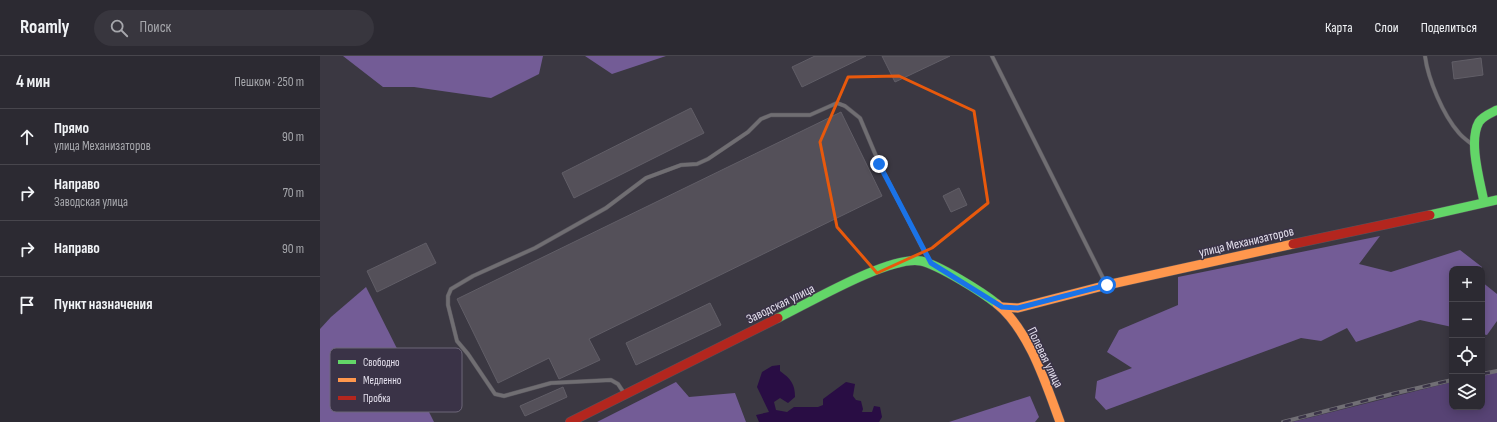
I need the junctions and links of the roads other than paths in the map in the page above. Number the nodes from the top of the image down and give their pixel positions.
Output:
1 (992, 56) edge
2 (1425, 56) edge
3 (1497, 110) edge
4 (1475, 147) junction
5 (1497, 200) edge
6 (1484, 202) junction
7 (931, 263) junction
8 (1107, 285) junction
9 (1002, 307) junction
10 (624, 394) junction
11 (570, 422) edge
12 (1060, 422) edge

1 - 8 lane
2 - 4 lane
3 - 4 street
4 - 6 street
5 - 6 street, улица Механизаторов
6 - 8 street, улица Механизаторов
7 - 9 street, Заводская улица
7 - 10 street, Заводская улица
7 - 10 lane
8 - 9 street, улица Механизаторов
9 - 12 street, Полевая улица
10 - 11 street, Заводская улица

